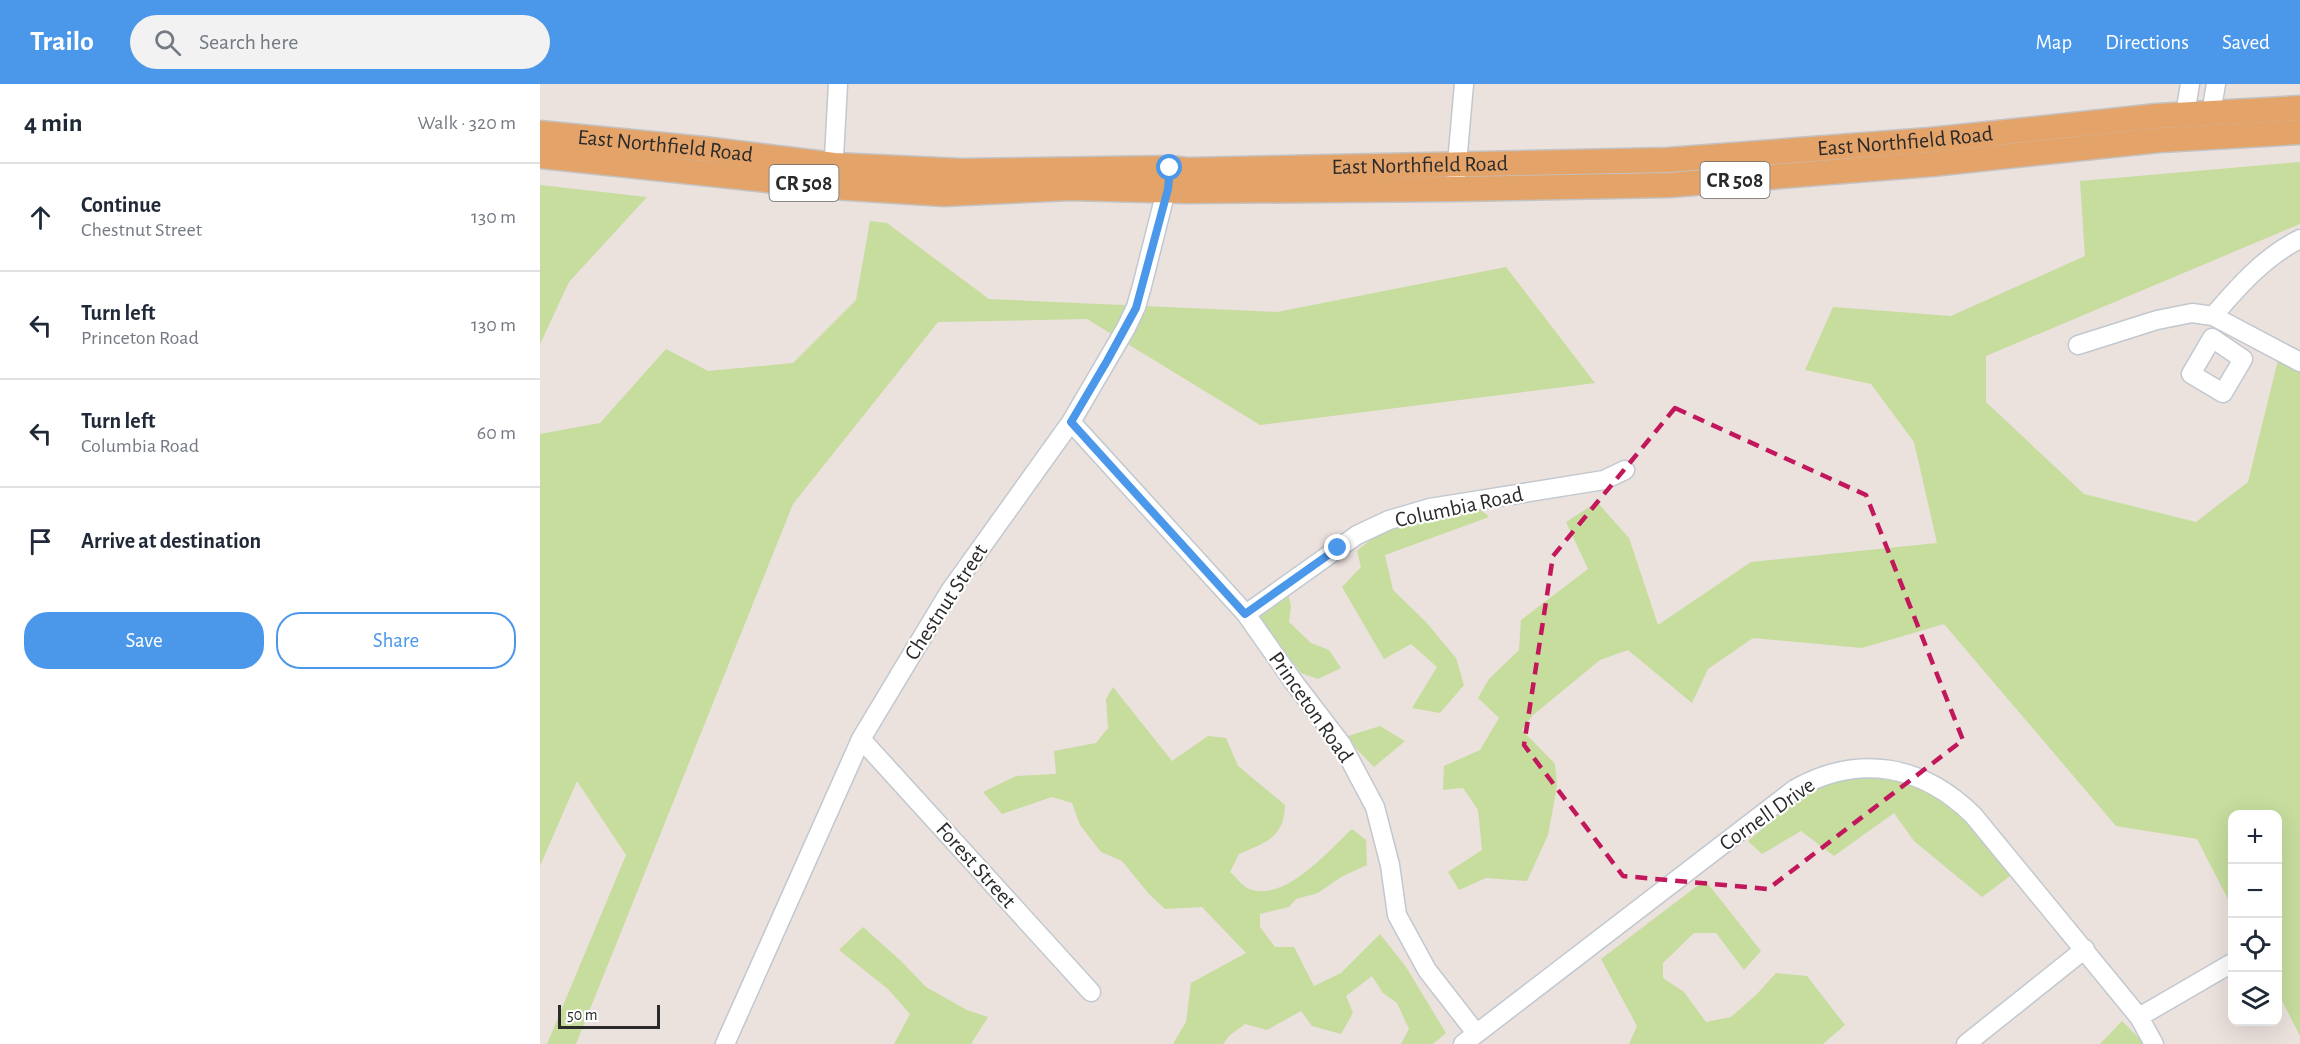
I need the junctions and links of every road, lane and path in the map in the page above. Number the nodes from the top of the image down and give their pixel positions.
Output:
1 (838, 84) edge
2 (1464, 84) edge
3 (2190, 84) edge
4 (2217, 84) edge
5 (2295, 108) edge
6 (2211, 113) junction
7 (2185, 114) junction
8 (2083, 124) junction
9 (2296, 132) edge
10 (540, 133) edge
11 (1872, 144) junction
12 (2086, 148) junction
13 (540, 156) edge
14 (703, 160) junction
15 (1668, 160) junction
16 (1456, 165) junction
17 (1878, 169) junction
18 (833, 176) junction
19 (1169, 179) junction
20 (1669, 185) junction
21 (1456, 189) junction
22 (2300, 239) edge
23 (2217, 319) junction
24 (2212, 338) junction
25 (2253, 338) junction
26 (2078, 345) dead end
27 (2243, 359) junction
28 (2300, 362) edge
29 (1071, 422) junction
30 (1624, 470) dead end
31 (1245, 614) junction
32 (861, 739) junction
33 (2085, 950) junction
34 (2228, 965) edge
35 (1091, 992) dead end
36 (2139, 1017) junction
37 (1470, 1039) edge
38 (725, 1044) edge
39 (1966, 1044) edge
40 (2154, 1044) edge

1 - 18 street
2 - 16 street
3 - 7 street
4 - 6 street
5 - 6 main road, East Northfield Road / CR 508
5 - 9 main road
6 - 7 main road, East Northfield Road / CR 508
7 - 8 main road, East Northfield Road / CR 508
8 - 11 main road, East Northfield Road / CR 508
8 - 12 main road
9 - 12 main road, East Northfield Road / CR 508
10 - 14 main road, East Northfield Road / CR 508
11 - 15 main road, East Northfield Road / CR 508
11 - 17 main road
12 - 17 main road, East Northfield Road / CR 508
13 - 14 main road, East Northfield Road / CR 508
14 - 18 main road, East Northfield Road / CR 508
15 - 16 main road, East Northfield Road / CR 508
15 - 20 main road
16 - 19 main road, East Northfield Road / CR 508
16 - 21 street
17 - 20 main road, East Northfield Road / CR 508
18 - 19 main road, East Northfield Road / CR 508
19 - 21 main road, East Northfield Road / CR 508
19 - 29 street, Chestnut Street
20 - 21 main road, East Northfield Road / CR 508
22 - 23 street
23 - 24 street
23 - 25 street
23 - 26 street
24 - 27 street
24 - 27 street
25 - 27 street
25 - 28 street
29 - 31 street, Princeton Road
29 - 32 street, Chestnut Street
30 - 31 street, Columbia Road
31 - 37 street, Princeton Road
32 - 35 street, Forest Street
32 - 38 street, Chestnut Street
33 - 36 street, Cornell Drive
33 - 37 street, Cornell Drive
33 - 39 street
34 - 36 street
36 - 40 street, Cornell Drive

